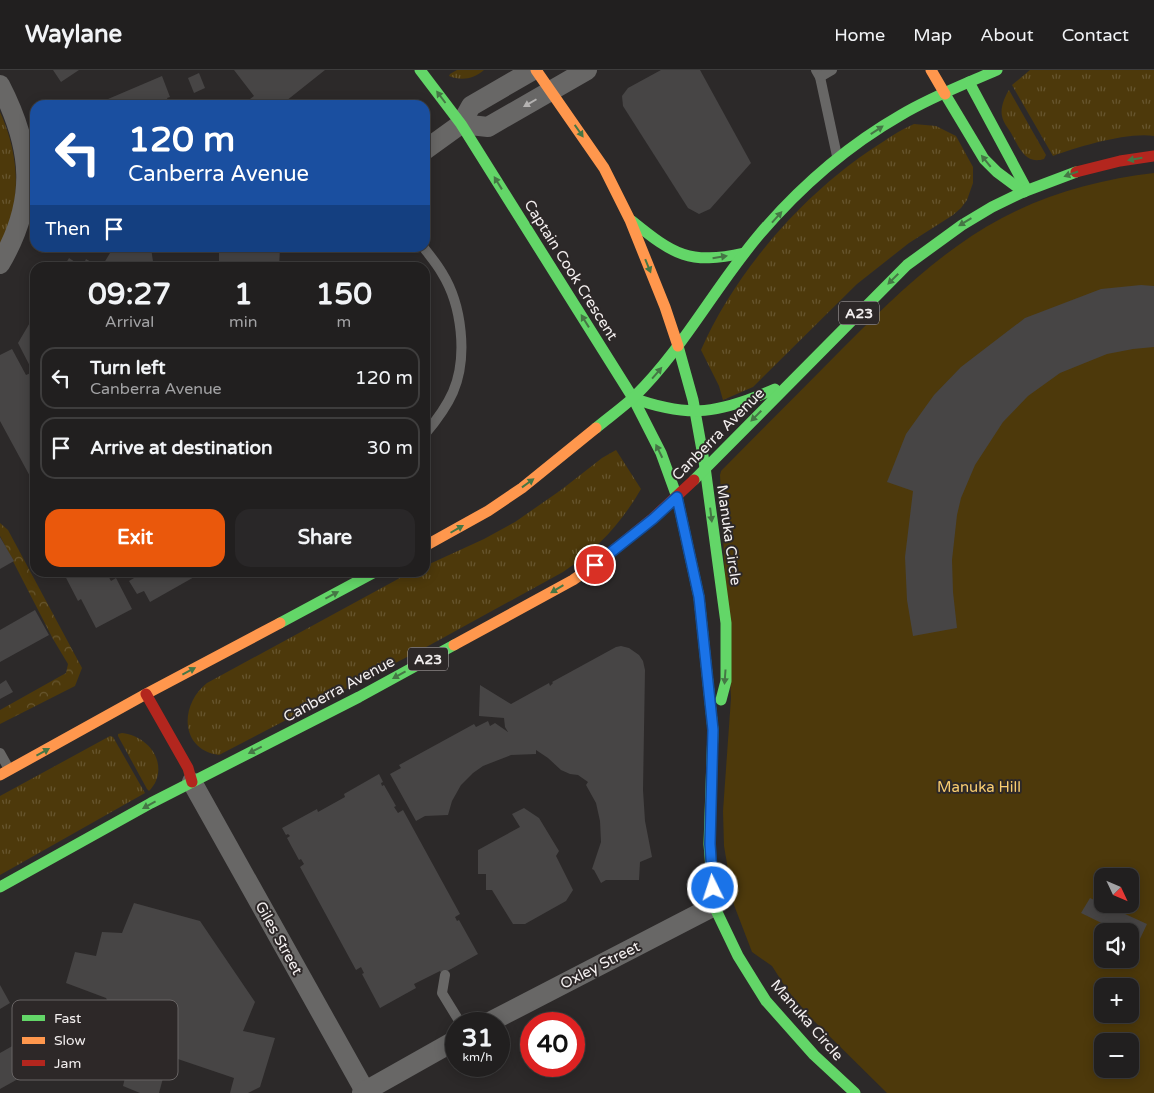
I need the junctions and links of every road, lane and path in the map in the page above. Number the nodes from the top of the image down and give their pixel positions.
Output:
1 (420, 70) edge
2 (535, 70) edge
3 (587, 70) edge
4 (832, 70) edge
5 (931, 70) edge
6 (962, 70) edge
7 (997, 70) edge
8 (818, 73) edge
9 (969, 82) junction
10 (0, 85) edge
11 (551, 91) junction
12 (945, 94) junction
13 (461, 124) junction
14 (430, 146) edge
15 (1154, 156) edge
16 (837, 159) junction
17 (1025, 191) junction
18 (630, 220) junction
19 (427, 252) edge
20 (744, 253) junction
21 (0, 264) edge
22 (678, 346) junction
23 (791, 382) junction
24 (633, 398) junction
25 (696, 413) junction
26 (430, 428) edge
27 (705, 467) junction
28 (677, 497) junction
29 (430, 543) edge
30 (366, 577) edge
31 (146, 694) junction
32 (713, 730) junction
33 (0, 753) edge
34 (5, 773) edge
35 (192, 782) junction
36 (0, 887) edge
37 (714, 906) junction
38 (445, 976) dead end
39 (454, 1012) edge
40 (509, 1012) edge
41 (445, 1046) edge
42 (364, 1092) edge
43 (855, 1093) edge

13 -> 1 main road, Captain Cook Crescent
2 - 11 main road
2 - 13 street
3 - 11 street
4 - 8 lane
5 - 12 main road
6 - 9 main road
7 - 9 main road
8 - 16 lane
9 - 12 main road
9 - 17 main road
10 - 21 street
11 -> 13 street
11 -> 18 main road
16 -> 12 main road
17 -> 12 main road
13 - 14 street
24 -> 13 main road, Captain Cook Crescent
15 -> 17 main road, Canberra Avenue / A23
20 -> 16 main road
17 -> 23 main road, Canberra Avenue / A23
18 -> 20 main road
18 -> 22 main road
19 - 26 lane
20 - 22 main road
24 -> 22 main road
22 - 25 main road, Manuka Circle
23 - 25 main road
23 -> 27 main road, Canberra Avenue / A23
24 - 25 main road
28 -> 24 main road, Captain Cook Crescent
29 -> 24 main road
25 - 27 main road, Manuka Circle
27 - 28 main road, Canberra Avenue / A23
27 -> 32 main road, Manuka Circle
28 - 32 main road, Manuka Circle
28 -> 35 main road, Canberra Avenue / A23
31 -> 30 main road
34 -> 31 main road
31 - 35 main road
32 - 37 main road, Manuka Circle
33 - 34 lane
35 -> 36 main road, Canberra Avenue / A23
35 - 42 street, Giles Street
37 - 40 street, Oxley Street
37 - 43 main road, Manuka Circle
38 - 39 lane
41 - 42 street

